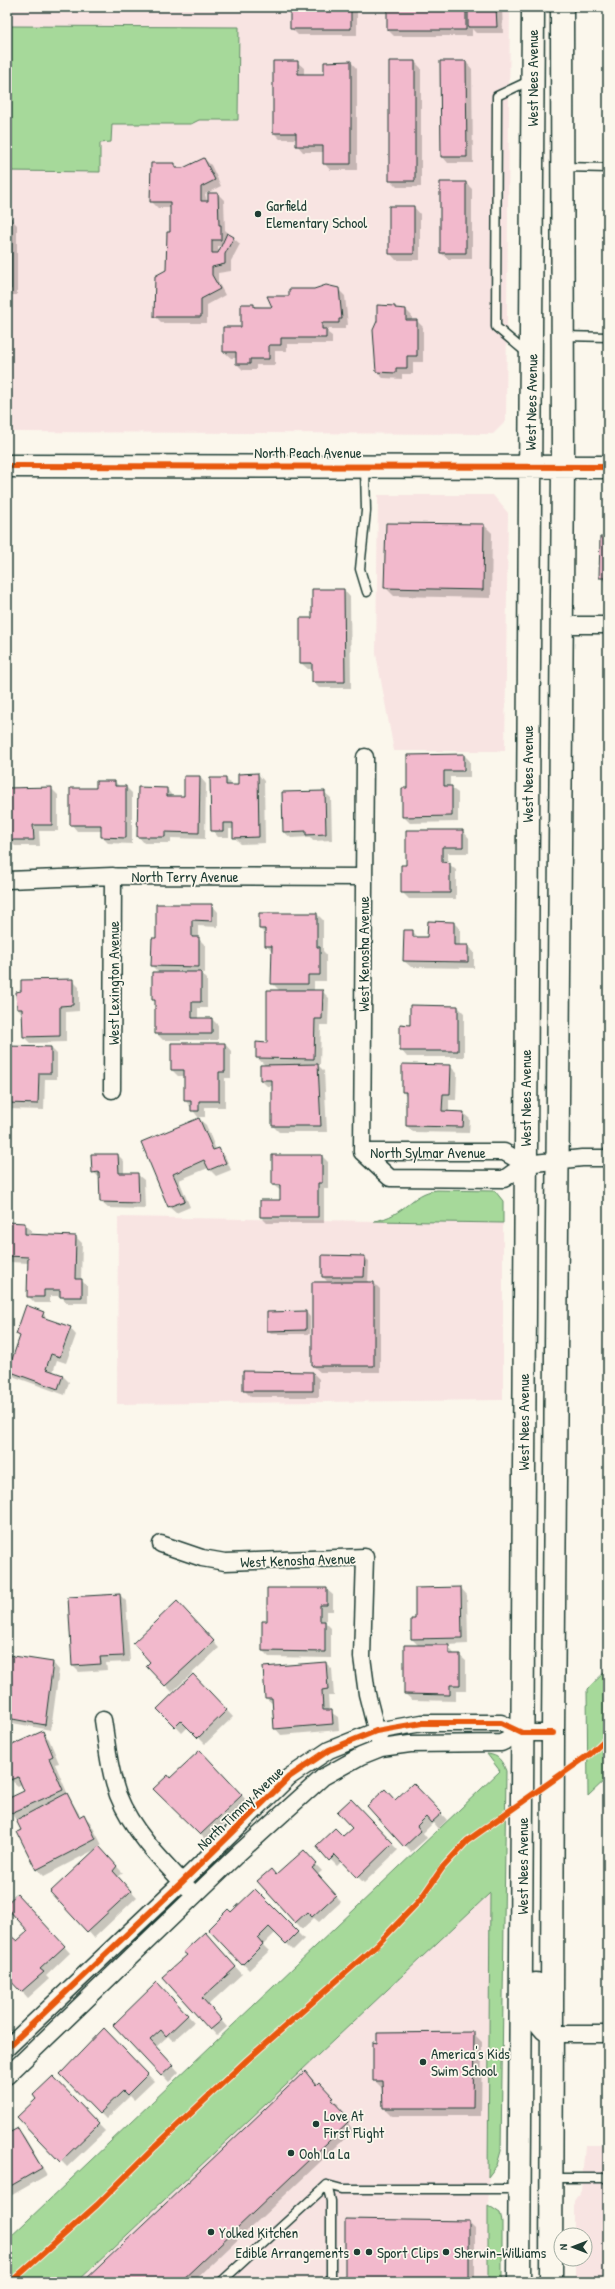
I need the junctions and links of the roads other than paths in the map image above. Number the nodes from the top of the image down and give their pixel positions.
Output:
1 (533, 7) edge
2 (562, 7) edge
3 (532, 80) junction
4 (562, 167) junction
5 (608, 168) edge
6 (562, 336) junction
7 (608, 337) edge
8 (531, 357) junction
9 (365, 465) junction
10 (7, 466) edge
11 (530, 467) junction
12 (563, 467) junction
13 (608, 467) edge
14 (367, 592) dead end
15 (560, 625) junction
16 (608, 625) edge
17 (364, 757) dead end
18 (113, 876) junction
19 (364, 877) junction
20 (7, 880) edge
21 (112, 1090) dead end
22 (362, 1152) junction
23 (608, 1158) edge
24 (557, 1161) junction
25 (525, 1164) junction
26 (161, 1544) dead end
27 (103, 1720) dead end
28 (376, 1731) junction
29 (522, 1733) junction
30 (553, 1733) junction
31 (381, 1748) junction
32 (522, 1850) junction
33 (182, 1882) junction
34 (195, 1895) junction
35 (553, 2034) junction
36 (608, 2034) edge
37 (7, 2048) edge
38 (7, 2076) edge
39 (551, 2178) junction
40 (608, 2178) edge
41 (327, 2185) junction
42 (520, 2189) junction
43 (222, 2282) edge
44 (331, 2282) edge
45 (519, 2282) edge
46 (534, 2282) edge
47 (552, 2282) edge

1 - 3 main road, West Nees Avenue
2 - 4 main road, West Nees Avenue
3 - 8 main road, West Nees Avenue
3 - 8 lane
4 - 5 lane
4 - 6 main road, West Nees Avenue
6 - 7 lane
6 - 12 main road, West Nees Avenue
8 - 11 main road, West Nees Avenue
9 - 10 main road, North Peach Avenue
9 - 11 main road, North Peach Avenue
9 - 14 lane
11 - 12 main road, North Peach Avenue
11 - 25 main road, West Nees Avenue
12 - 13 main road, North Peach Avenue
12 - 15 main road, West Nees Avenue
15 - 16 street
15 - 24 main road, West Nees Avenue
17 - 19 street, West Kenosha Avenue
18 - 19 street, North Terry Avenue
18 - 20 street, North Terry Avenue
18 - 21 street, West Lexington Avenue
19 - 22 street, West Kenosha Avenue
22 - 25 street, North Sylmar Avenue
22 - 25 street, North Sylmar Avenue
23 - 24 street
24 - 25 street
24 - 30 main road, West Nees Avenue
25 - 29 main road, West Nees Avenue
26 - 28 street, West Kenosha Avenue
27 - 33 street
28 - 29 street, North Timmy Avenue
28 - 31 street, West Kenosha Avenue
28 - 33 street, North Timmy Avenue
29 - 30 street, North Timmy Avenue
29 - 31 street, North Timmy Avenue
29 - 32 main road, West Nees Avenue
30 - 35 main road, West Nees Avenue
31 - 34 street, North Timmy Avenue
32 - 35 main road
32 - 42 main road, West Nees Avenue
33 - 34 street
33 - 37 street, North Timmy Avenue
34 - 38 street, North Timmy Avenue
35 - 36 street
35 - 39 main road, West Nees Avenue
39 - 40 lane
39 - 47 main road, West Nees Avenue
41 - 42 lane
41 - 43 lane
41 - 44 lane
42 - 45 main road
42 - 46 main road

